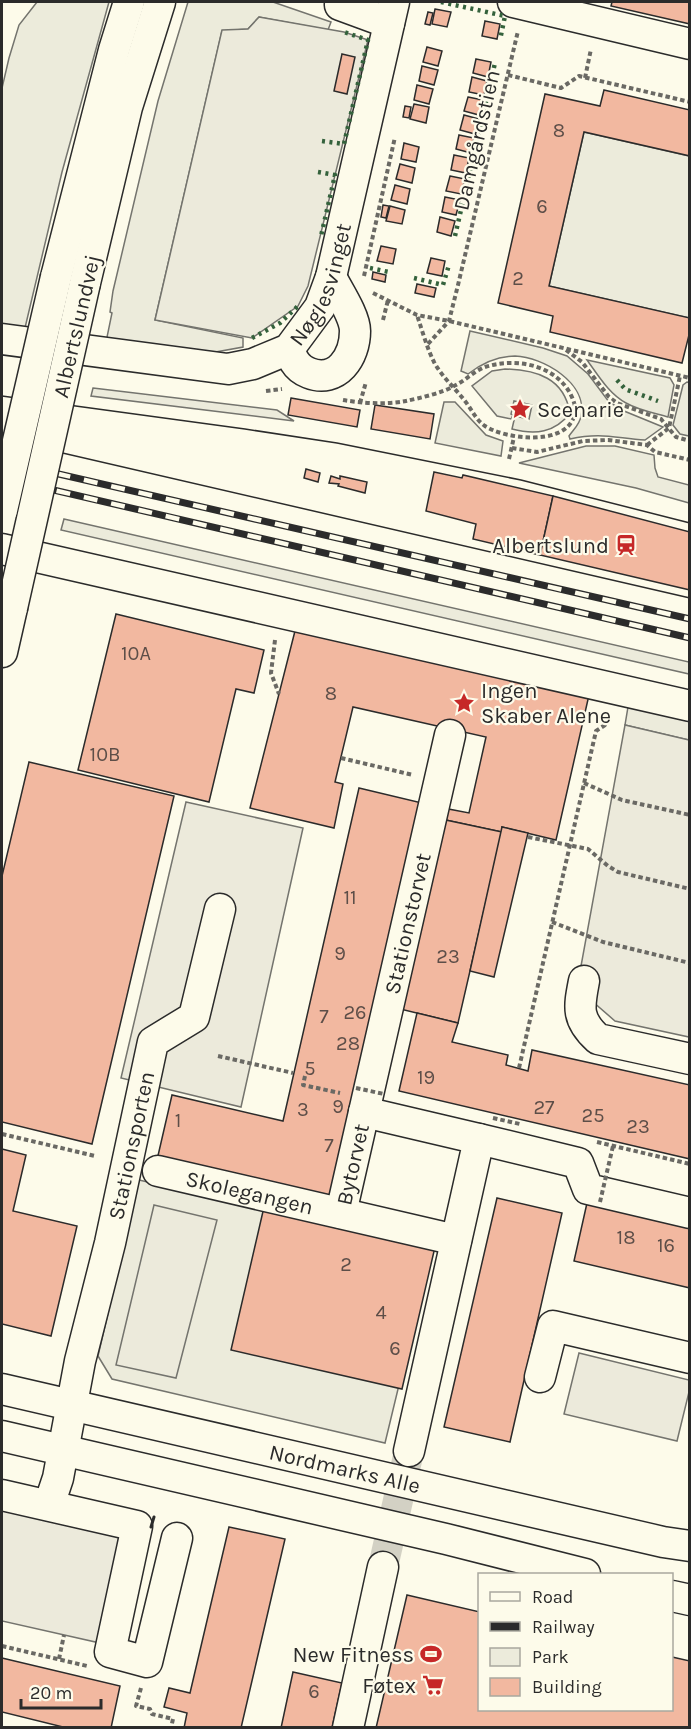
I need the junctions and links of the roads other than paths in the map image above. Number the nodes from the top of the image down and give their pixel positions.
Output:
1 (129, 2) edge
2 (160, 2) edge
3 (341, 2) edge
4 (519, 3) edge
5 (392, 12) edge
6 (690, 44) edge
7 (331, 277) junction
8 (2, 339) edge
9 (289, 349) junction
10 (2, 510) edge
11 (2, 549) edge
12 (2, 652) edge
13 (690, 706) edge
14 (450, 735) dead end
15 (220, 909) dead end
16 (584, 981) dead end
17 (690, 1059) edge
18 (368, 1098) junction
19 (486, 1128) junction
20 (158, 1171) dead end
21 (341, 1213) junction
22 (690, 1213) edge
23 (456, 1240) junction
24 (690, 1358) edge
25 (540, 1377) dead end
26 (2, 1389) edge
27 (72, 1405) junction
28 (2, 1436) edge
29 (63, 1450) junction
30 (409, 1451) tunnel mouth
31 (2, 1494) edge
32 (49, 1505) junction
33 (177, 1538) dead end
34 (690, 1546) edge
35 (383, 1567) tunnel mouth
36 (577, 1573) edge
37 (673, 1596) edge
38 (690, 1600) edge
39 (348, 1728) edge

1 - 10 street, Albertslundvej, bridge
2 - 12 street, Albertslundvej, bridge
3 - 5 street
4 - 6 street
5 - 7 street, Nøglesvinget
7 - 9 street, Nøglesvinget
7 - 9 street
8 - 9 street, Nøglesvinget
11 - 13 street
14 - 18 street, Stationstorvet
15 - 27 street, Stationsporten
16 - 17 street
18 - 19 street, Bytorvet
18 - 21 street, Bytorvet
19 - 22 street, Bytorvet
19 - 23 street
20 - 21 street, Skolegangen
21 - 23 street, Bytorvet
23 - 30 street
24 - 25 street
26 - 27 street, Nordmarks Alle
27 - 29 street, Stationsporten
27 - 34 street, Nordmarks Alle
28 - 29 street, Nordmarks Alle
29 - 32 street, Stationsporten
29 - 36 street, Nordmarks Alle
31 - 32 street
32 - 33 street
35 - 39 street
37 - 38 street

